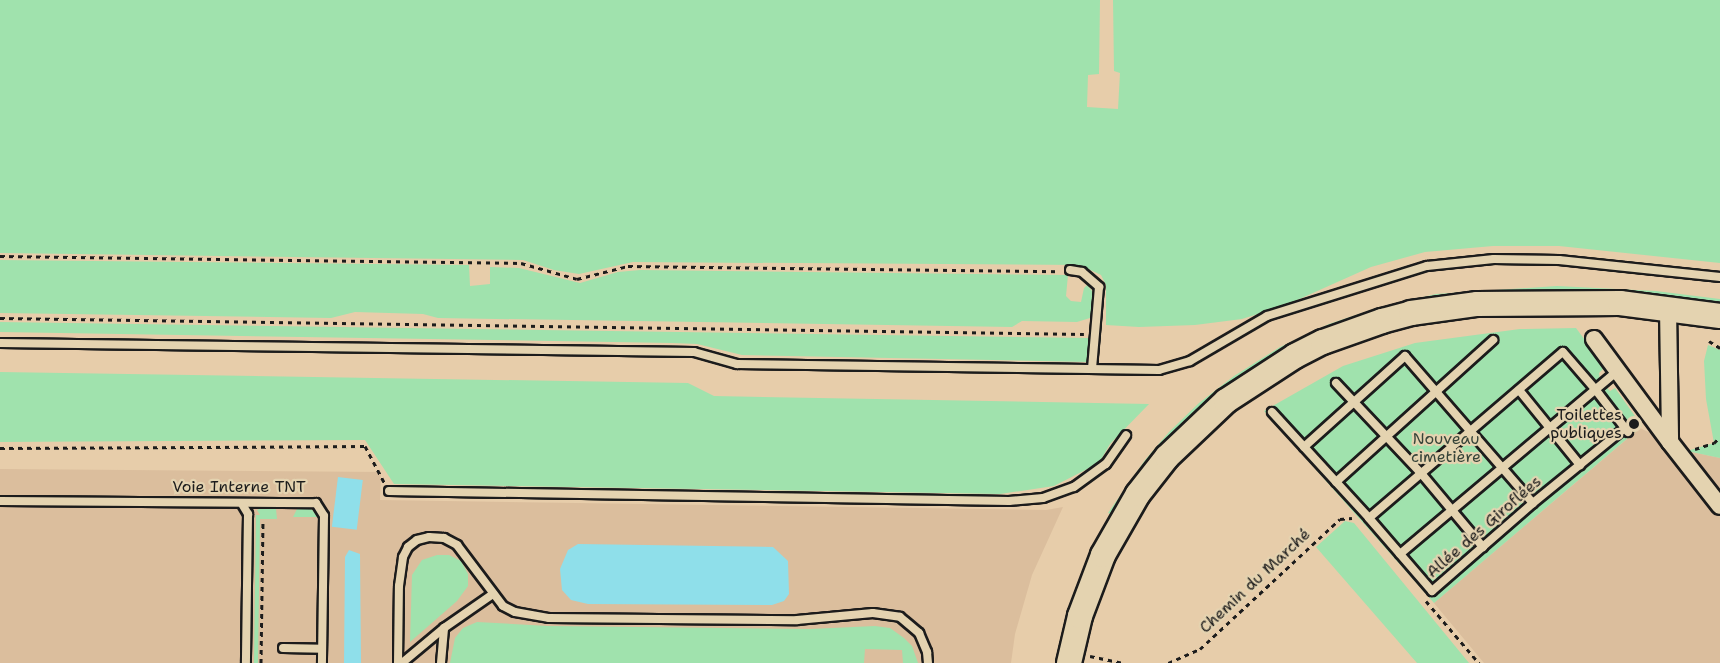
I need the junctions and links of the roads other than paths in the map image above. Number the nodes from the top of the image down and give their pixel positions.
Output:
1 (1070, 270) road end
2 (1720, 277) edge
3 (1668, 308) junction
4 (1720, 316) edge
5 (1594, 339) dead end
6 (1493, 340) dead end
7 (0, 343) edge
8 (1092, 369) junction
9 (1617, 371) junction
10 (1336, 383) dead end
11 (1595, 389) junction
12 (1519, 390) junction
13 (1436, 391) junction
14 (1354, 402) junction
15 (1272, 412) dead end
16 (1549, 428) junction
17 (1470, 429) junction
18 (1126, 435) dead end
19 (1386, 436) junction
20 (1670, 442) junction
21 (1304, 447) junction
22 (1580, 465) junction
23 (1502, 467) junction
24 (1420, 472) junction
25 (1336, 482) junction
26 (388, 491) road end
27 (0, 501) edge
28 (1533, 503) junction
29 (242, 504) junction
30 (1720, 506) edge
31 (1452, 510) junction
32 (1369, 518) junction
33 (1483, 547) junction
34 (1400, 554) junction
35 (493, 594) junction
36 (444, 628) junction
37 (283, 648) dead end
38 (322, 649) junction
39 (1070, 657) edge
40 (246, 663) edge
41 (322, 663) edge
42 (400, 663) edge
43 (441, 663) edge
44 (928, 663) edge

1 - 8 lane
2 - 8 lane
3 - 4 main road
3 - 20 street
3 - 39 main road
5 - 9 street
6 - 13 lane
7 - 8 lane
9 - 11 lane
9 - 20 street
10 - 14 lane
11 - 12 lane, Allée des Giroflées
11 - 16 lane
11 - 22 lane, Allée des Giroflées
12 - 16 lane
12 - 17 lane, Allée des Giroflées
13 - 14 lane
13 - 17 lane
13 - 19 lane
14 - 19 lane
14 - 21 lane
15 - 21 lane
16 - 22 lane
16 - 23 lane
17 - 23 lane
17 - 24 lane, Allée des Giroflées
18 - 26 lane
19 - 24 lane
19 - 25 lane
20 - 30 street
21 - 25 lane
22 - 28 lane, Allée des Giroflées
23 - 28 lane
23 - 31 lane
24 - 31 lane
24 - 32 lane, Allée des Giroflées
25 - 32 lane
27 - 29 lane, Voie Interne TNT
28 - 33 lane, Allée des Giroflées
29 - 38 lane, Voie Interne TNT
29 - 40 lane
31 - 33 lane
31 - 34 lane
32 - 34 lane, Allée des Giroflées
33 - 34 lane, Allée des Giroflées
35 - 36 lane
35 - 42 lane
35 - 44 lane
36 - 42 lane
36 - 43 lane
37 - 38 lane
38 - 41 lane, Voie Interne TNT

